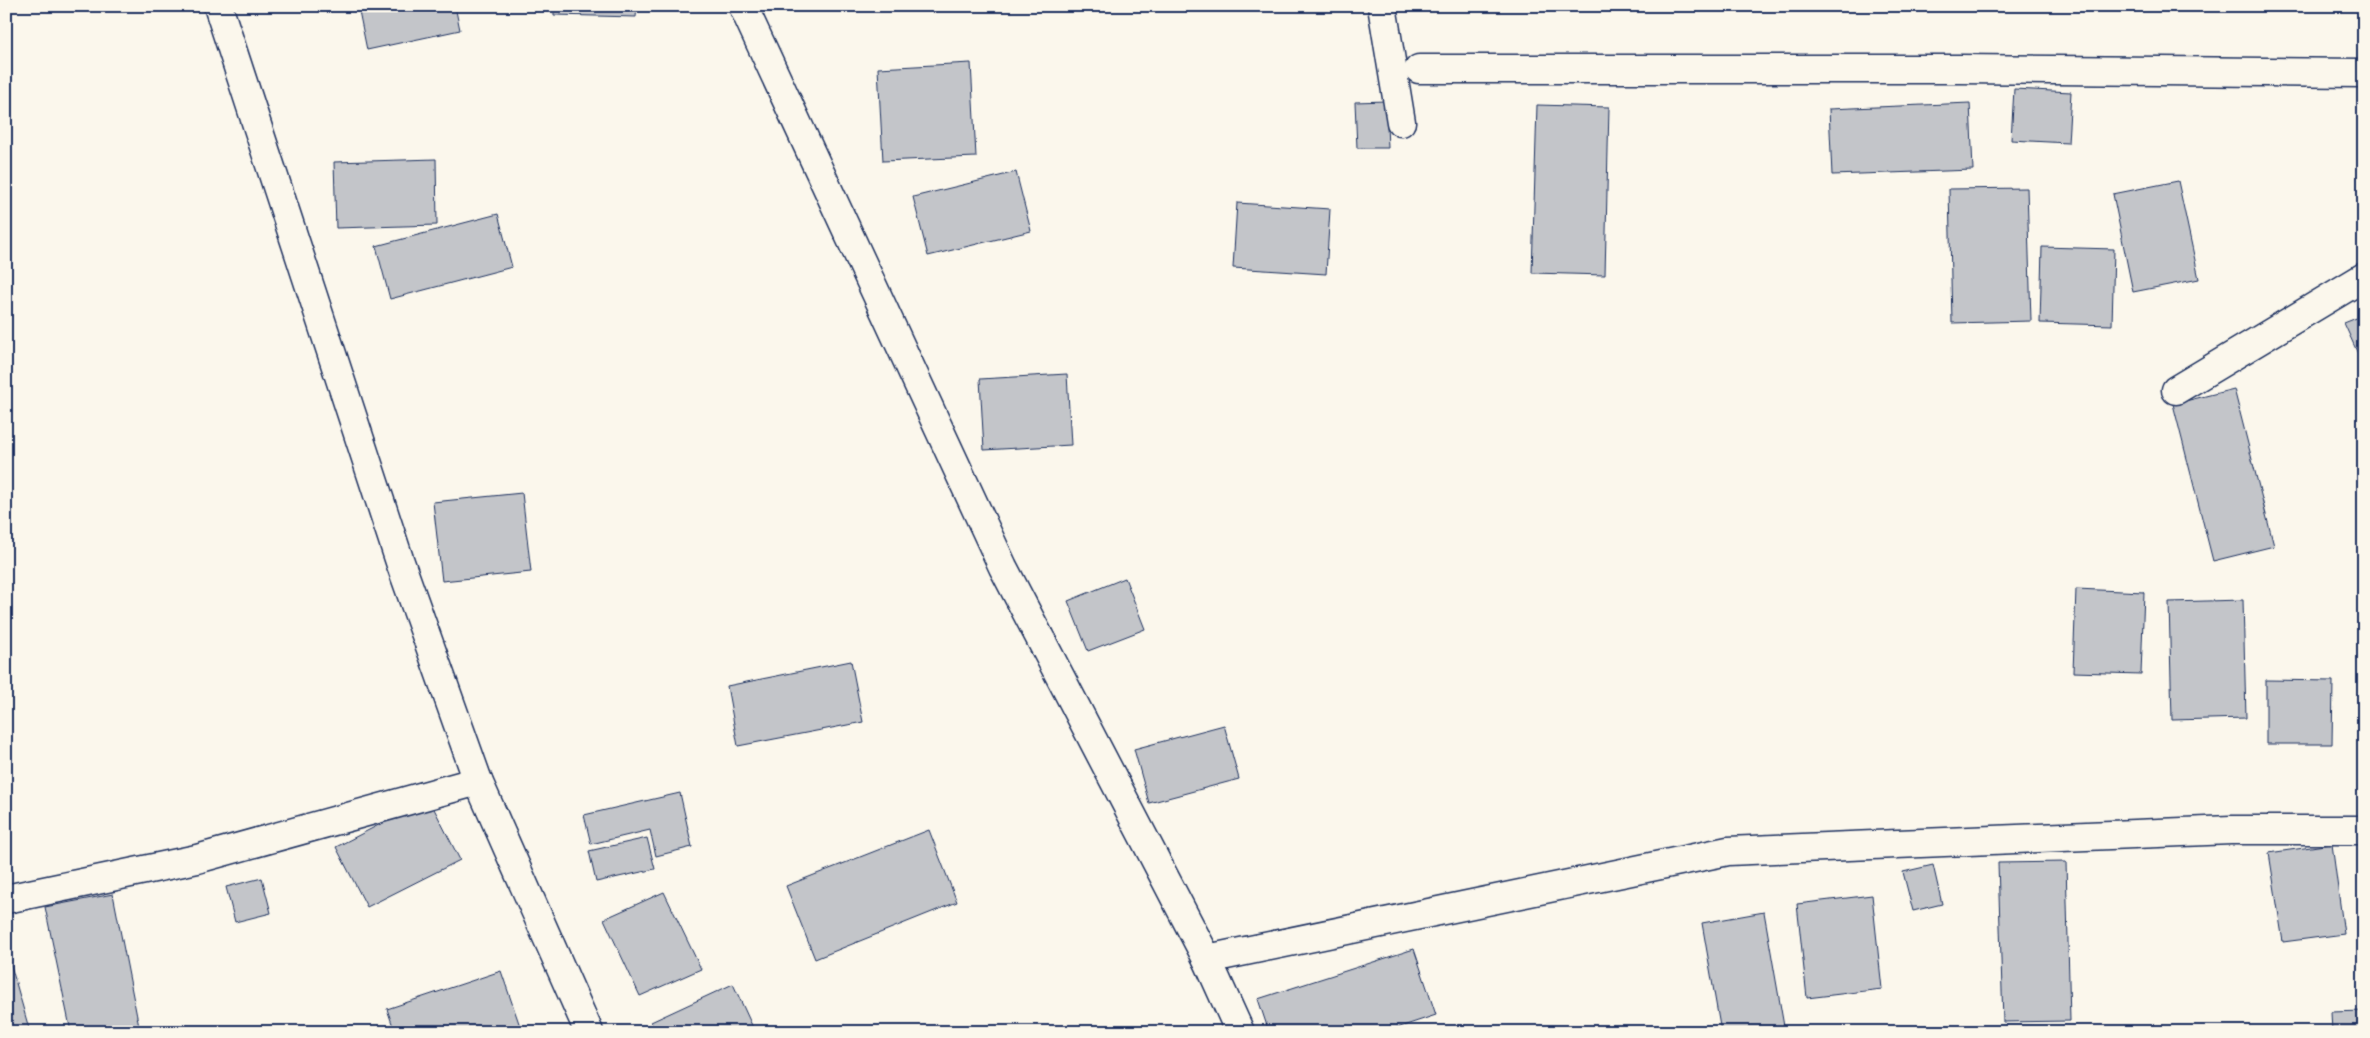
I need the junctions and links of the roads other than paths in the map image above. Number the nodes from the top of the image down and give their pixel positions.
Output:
1 (218, 6) edge
2 (743, 6) edge
3 (1382, 6) edge
4 (1418, 70) dead end
5 (2364, 73) edge
6 (1401, 122) dead end
7 (2364, 277) edge
8 (2176, 390) dead end
9 (478, 781) junction
10 (2364, 830) edge
11 (6, 899) edge
12 (1207, 959) junction
13 (1233, 1029) edge
14 (589, 1032) edge

1 - 9 street
2 - 12 street
3 - 6 street
4 - 5 street
7 - 8 street
9 - 11 street
9 - 14 street
10 - 12 street
12 - 13 street

